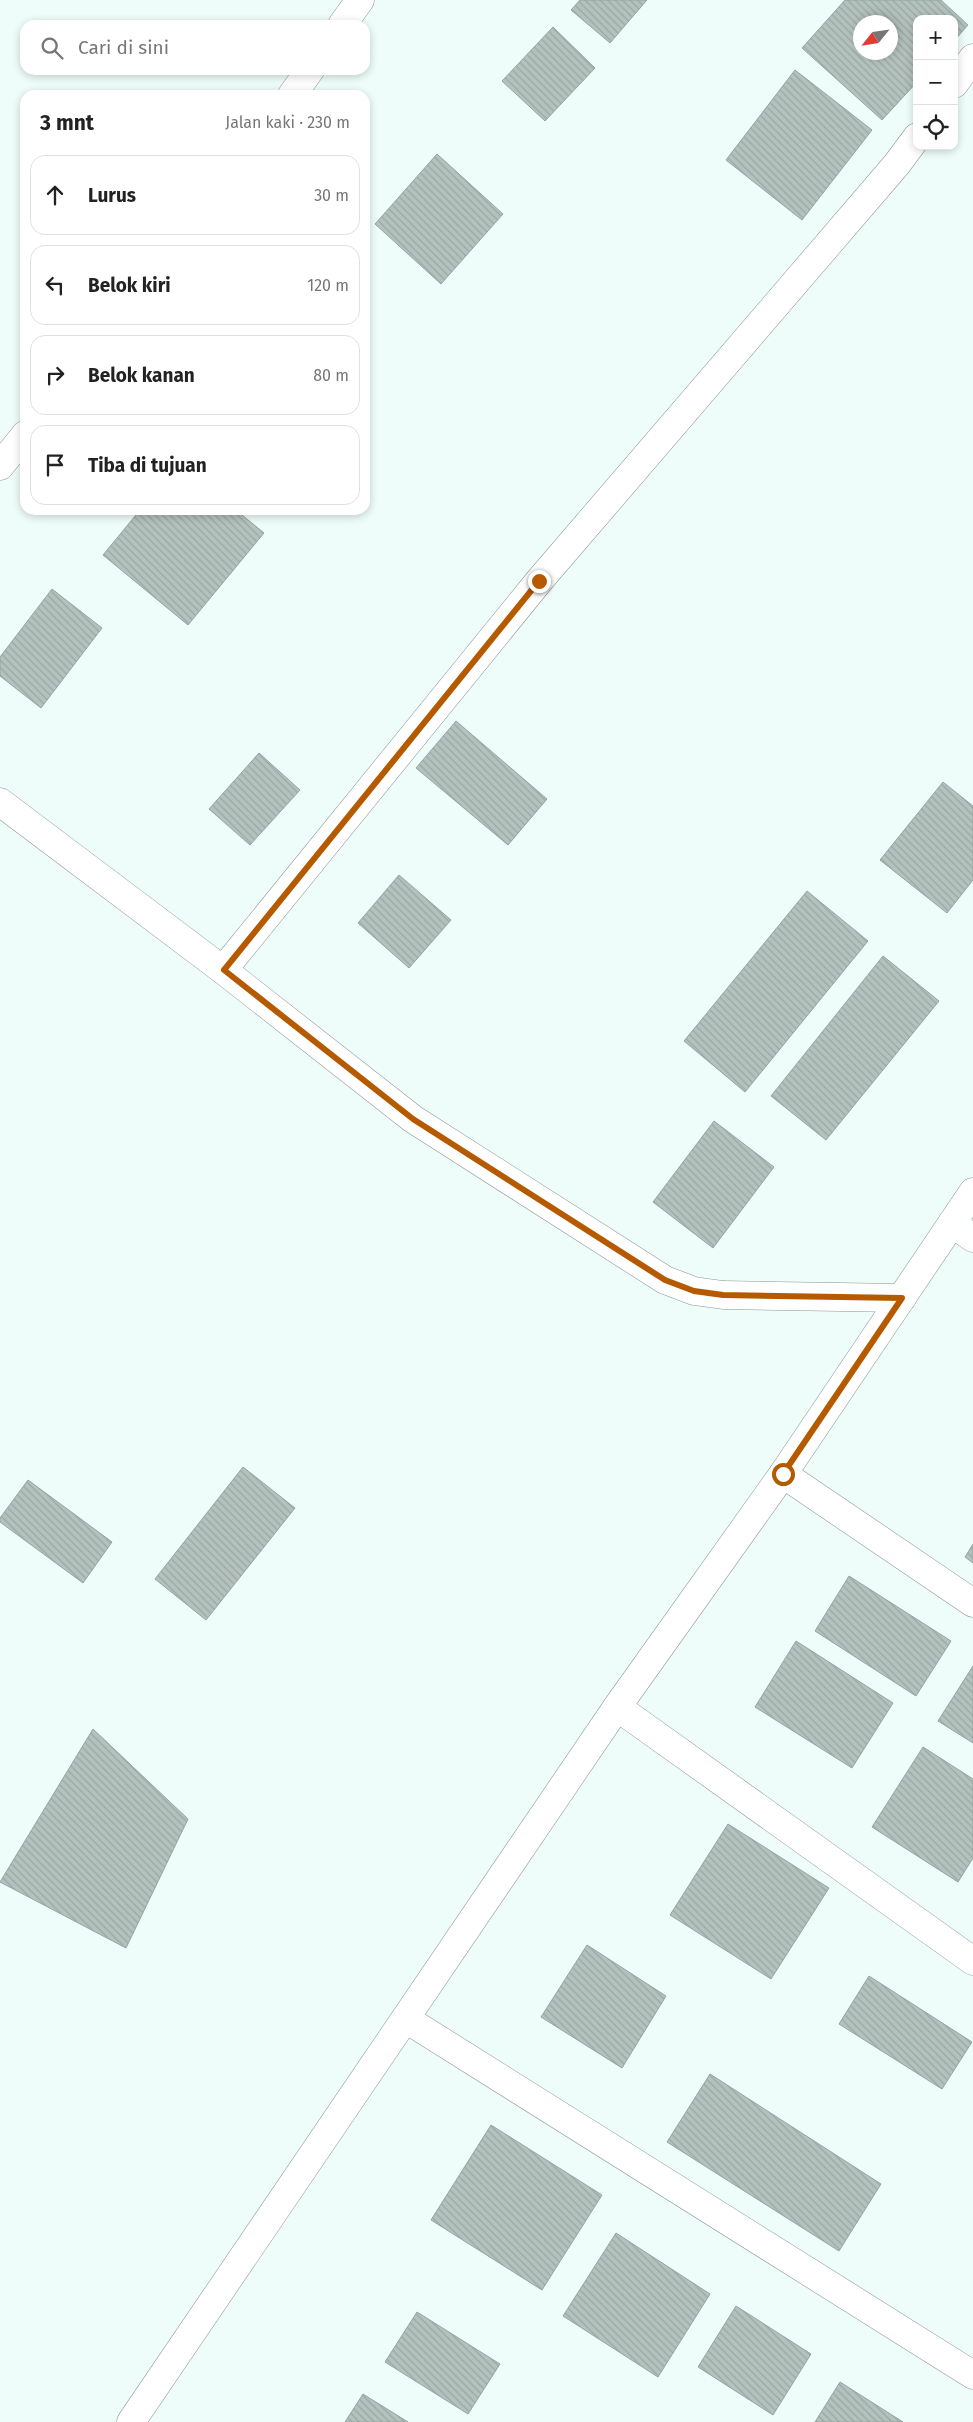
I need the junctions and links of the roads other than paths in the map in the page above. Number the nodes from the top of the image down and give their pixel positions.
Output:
1 (360, 0) edge
2 (346, 20) edge
3 (973, 58) edge
4 (306, 75) edge
5 (958, 79) edge
6 (296, 90) edge
7 (913, 142) edge
8 (20, 441) edge
9 (0, 466) edge
10 (0, 802) edge
11 (224, 970) junction
12 (973, 1192) edge
13 (962, 1231) edge
14 (902, 1298) junction
15 (783, 1474) junction
16 (973, 1603) edge
17 (617, 1707) junction
18 (973, 1961) edge
19 (406, 2019) junction
20 (973, 2375) edge
21 (131, 2422) edge

1 - 2 street
3 - 5 street
4 - 6 street
7 - 11 street
8 - 9 street
10 - 11 street
11 - 14 street
12 - 13 street
13 - 14 street
14 - 15 street
15 - 16 street
15 - 17 street
17 - 18 street
17 - 19 street
19 - 20 street
19 - 21 street

